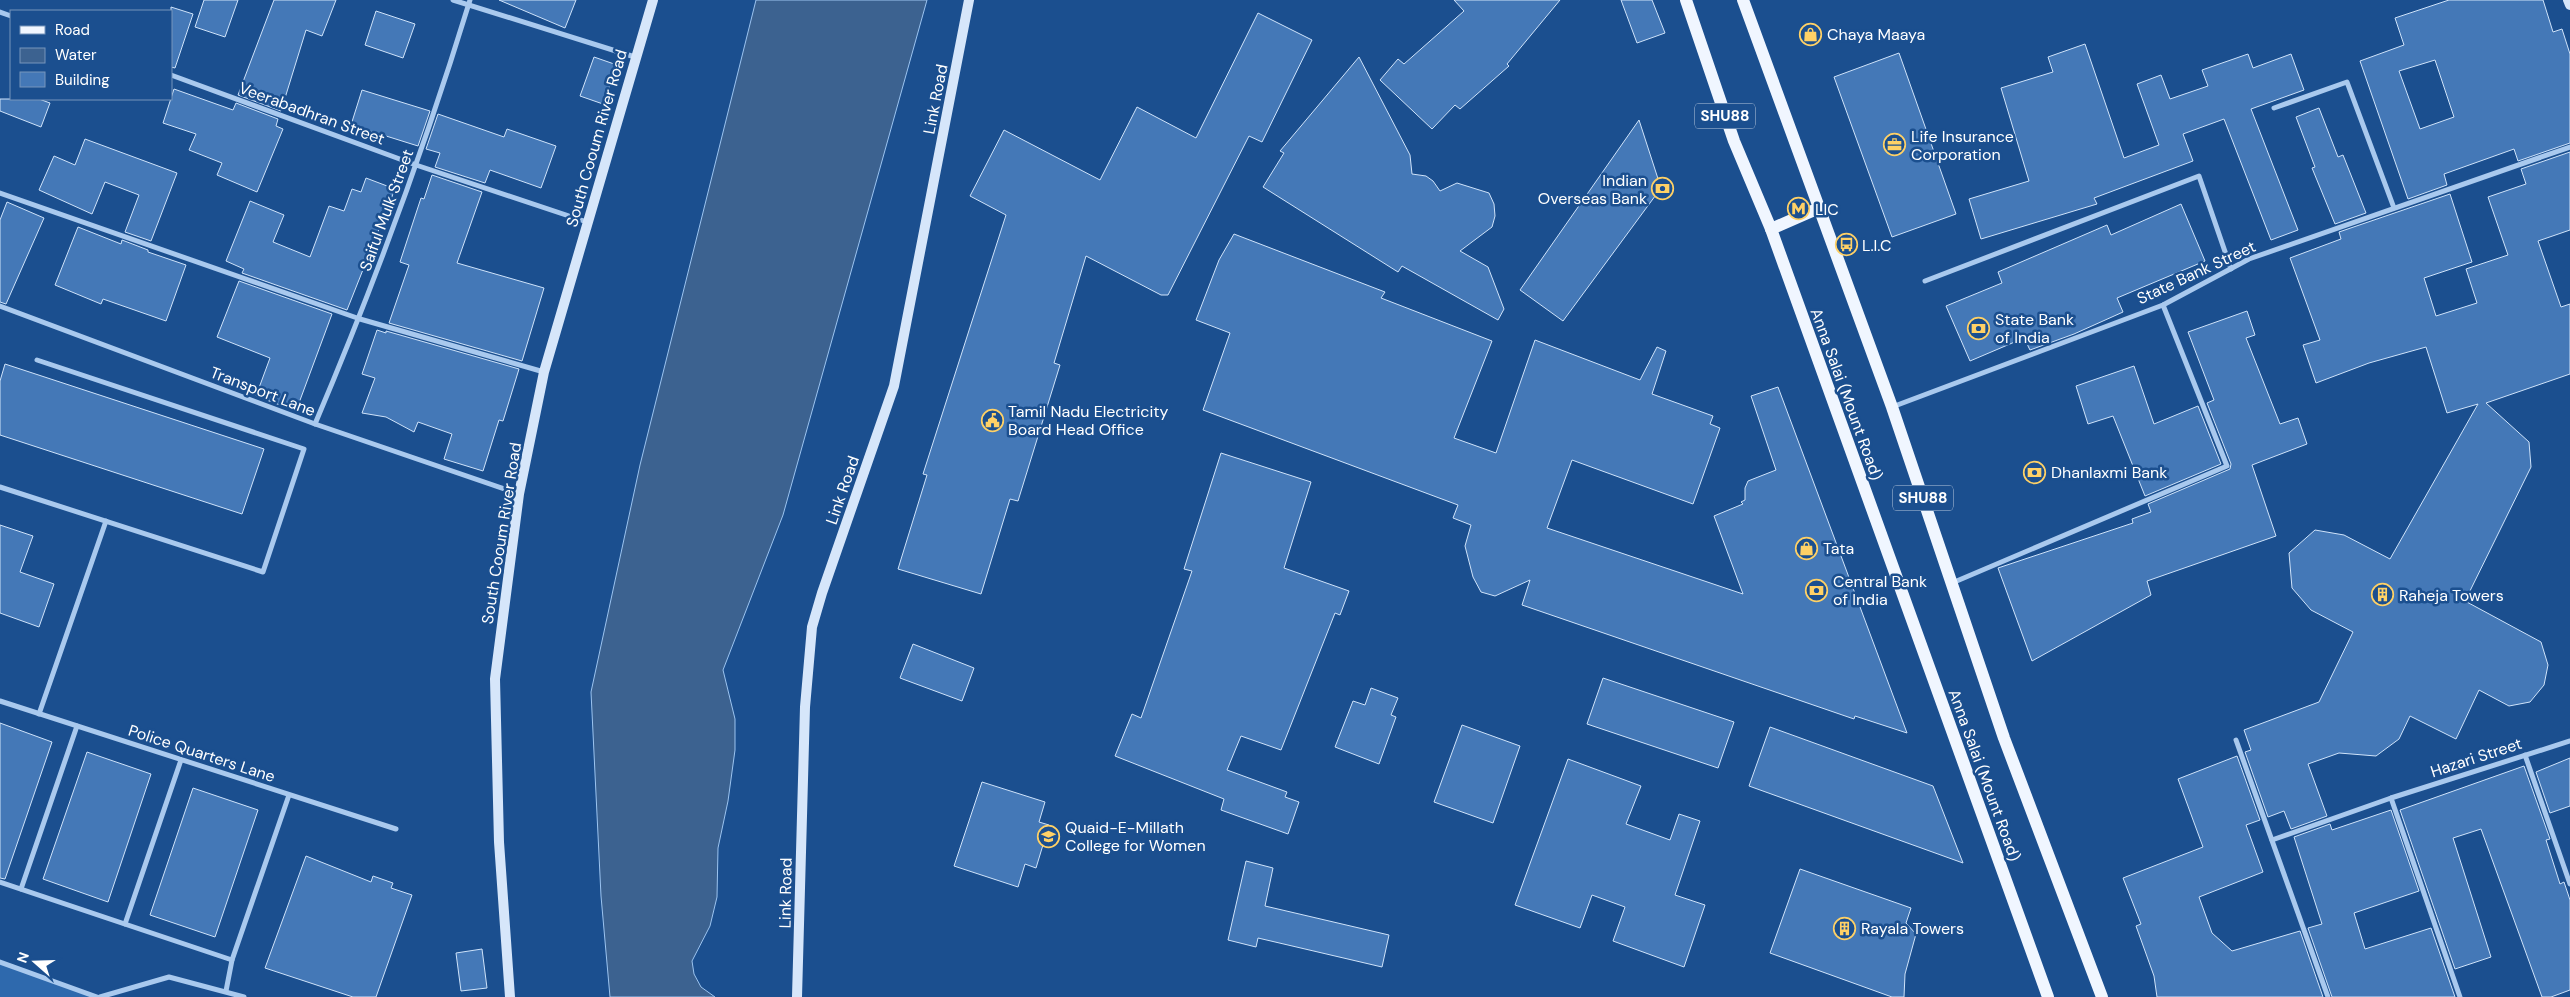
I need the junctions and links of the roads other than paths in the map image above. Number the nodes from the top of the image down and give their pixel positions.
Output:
1 (453, 0) edge
2 (653, 0) edge
3 (969, 0) edge
4 (1686, 0) edge
5 (1743, 0) edge
6 (2568, 0) edge
7 (469, 2) edge
8 (2570, 5) edge
9 (635, 57) junction
10 (172, 75) edge
11 (2274, 108) dead end
12 (2570, 146) edge
13 (416, 165) junction
14 (0, 193) edge
15 (1819, 208) junction
16 (2394, 208) junction
17 (587, 222) junction
18 (1770, 229) junction
19 (2231, 269) junction
20 (1925, 281) dead end
21 (2163, 305) junction
22 (0, 306) edge
23 (360, 319) junction
24 (37, 360) dead end
25 (544, 372) junction
26 (1892, 407) junction
27 (315, 424) junction
28 (0, 487) edge
29 (519, 494) junction
30 (106, 521) junction
31 (1952, 583) junction
32 (0, 701) edge
33 (39, 714) junction
34 (77, 726) junction
35 (2236, 740) dead end
36 (2570, 741) edge
37 (2525, 755) junction
38 (181, 760) junction
39 (289, 794) junction
40 (2390, 798) junction
41 (396, 829) dead end
42 (2272, 840) junction
43 (0, 882) edge
44 (2570, 884) edge
45 (21, 889) junction
46 (125, 924) junction
47 (232, 960) junction
48 (0, 962) edge
49 (226, 990) junction
50 (99, 997) edge
51 (244, 997) edge
52 (510, 997) edge
53 (797, 997) edge
54 (2048, 997) edge
55 (2102, 997) edge
56 (2328, 997) edge
57 (2460, 997) edge

1 - 7 street
2 - 9 street, South Cooum River Road
3 - 53 street, Link Road
4 - 18 main road, Anna Salai (Mount Road) / SHU88
5 - 15 main road, Anna Salai (Mount Road) / SHU88
6 - 8 street
7 - 9 street
7 - 13 street, Saiful Mulk Street
9 - 17 street, South Cooum River Road
10 - 13 street, Veerabadhran Street
11 - 16 street
12 - 16 street, State Bank Street
13 - 17 street, Veerabadhran Street
13 - 23 street, Saiful Mulk Street
14 - 23 street
15 - 18 main road
15 - 26 main road, Anna Salai (Mount Road) / SHU88
16 - 19 street, State Bank Street
17 - 25 street, South Cooum River Road
18 - 54 main road, Anna Salai (Mount Road) / SHU88
19 - 20 street
19 - 21 street, State Bank Street
21 - 26 street, State Bank Street
21 - 31 street
22 - 27 street, Transport Lane
23 - 25 street
23 - 27 street, Saiful Mulk Street
24 - 30 street
25 - 29 street, South Cooum River Road
26 - 31 main road, Anna Salai (Mount Road) / SHU88
27 - 29 street, Transport Lane
28 - 30 street
29 - 52 street, South Cooum River Road
30 - 33 street
31 - 55 main road, Anna Salai (Mount Road) / SHU88
32 - 33 street, Police Quarters Lane
33 - 34 street, Police Quarters Lane
34 - 38 street, Police Quarters Lane
34 - 45 street
35 - 42 street
36 - 37 street, Hazari Street
37 - 40 street, Hazari Street
37 - 44 street
38 - 39 street, Police Quarters Lane
38 - 46 street
39 - 41 street, Police Quarters Lane
39 - 47 street
40 - 42 street, Hazari Street
40 - 57 street
42 - 56 street
43 - 45 street
45 - 46 street
46 - 47 street
47 - 49 street
48 - 50 street
49 - 50 street
49 - 51 street

